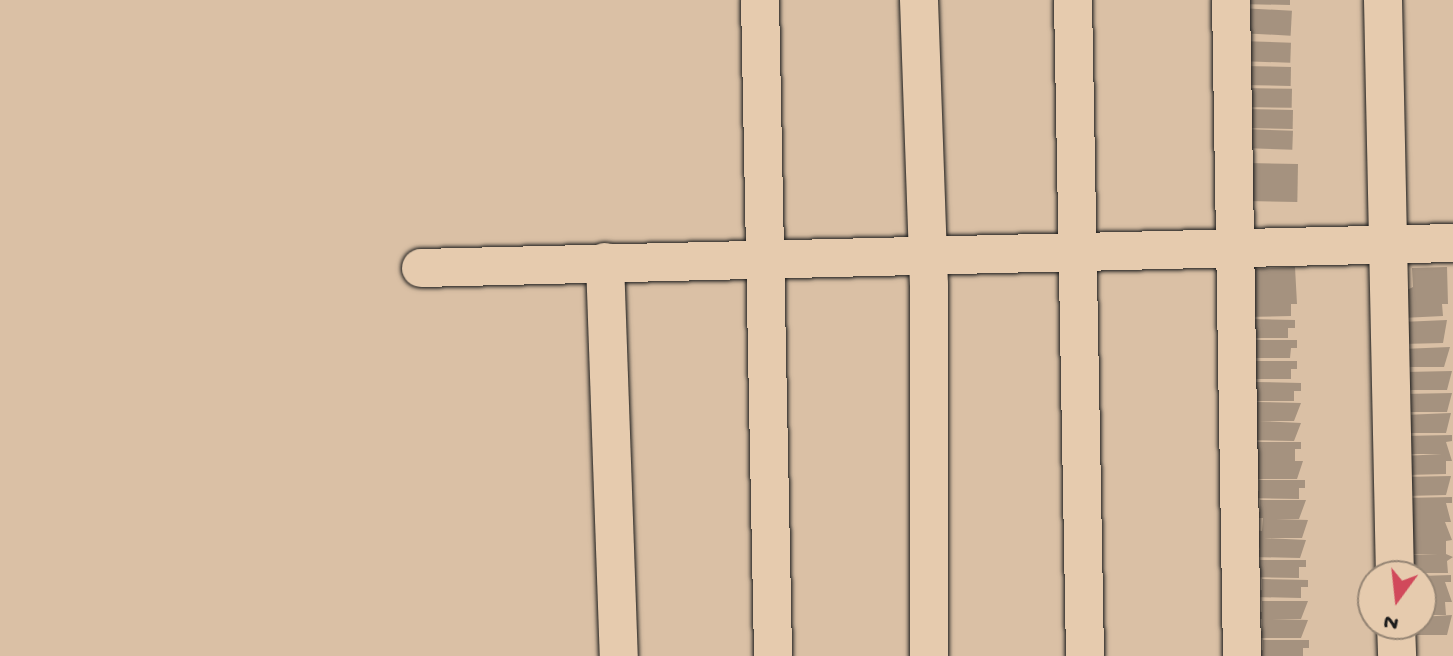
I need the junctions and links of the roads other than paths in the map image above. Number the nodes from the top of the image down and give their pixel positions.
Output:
1 (760, 0) edge
2 (919, 0) edge
3 (1073, 0) edge
4 (1231, 0) edge
5 (1383, 0) edge
6 (1453, 243) edge
7 (1388, 247) junction
8 (1235, 252) junction
9 (928, 255) junction
10 (1077, 255) junction
11 (605, 262) junction
12 (765, 262) junction
13 (421, 268) dead end
14 (1395, 560) edge
15 (619, 656) edge
16 (773, 656) edge
17 (929, 656) edge
18 (1085, 656) edge
19 (1242, 656) edge

1 - 12 street
2 - 9 street
3 - 10 street
4 - 8 street
5 - 7 street
6 - 7 street
7 - 8 street
7 - 14 street
8 - 10 street
8 - 19 street
9 - 10 street
9 - 12 street
9 - 17 street
10 - 18 street
11 - 12 street
11 - 13 street
11 - 15 street
12 - 16 street

